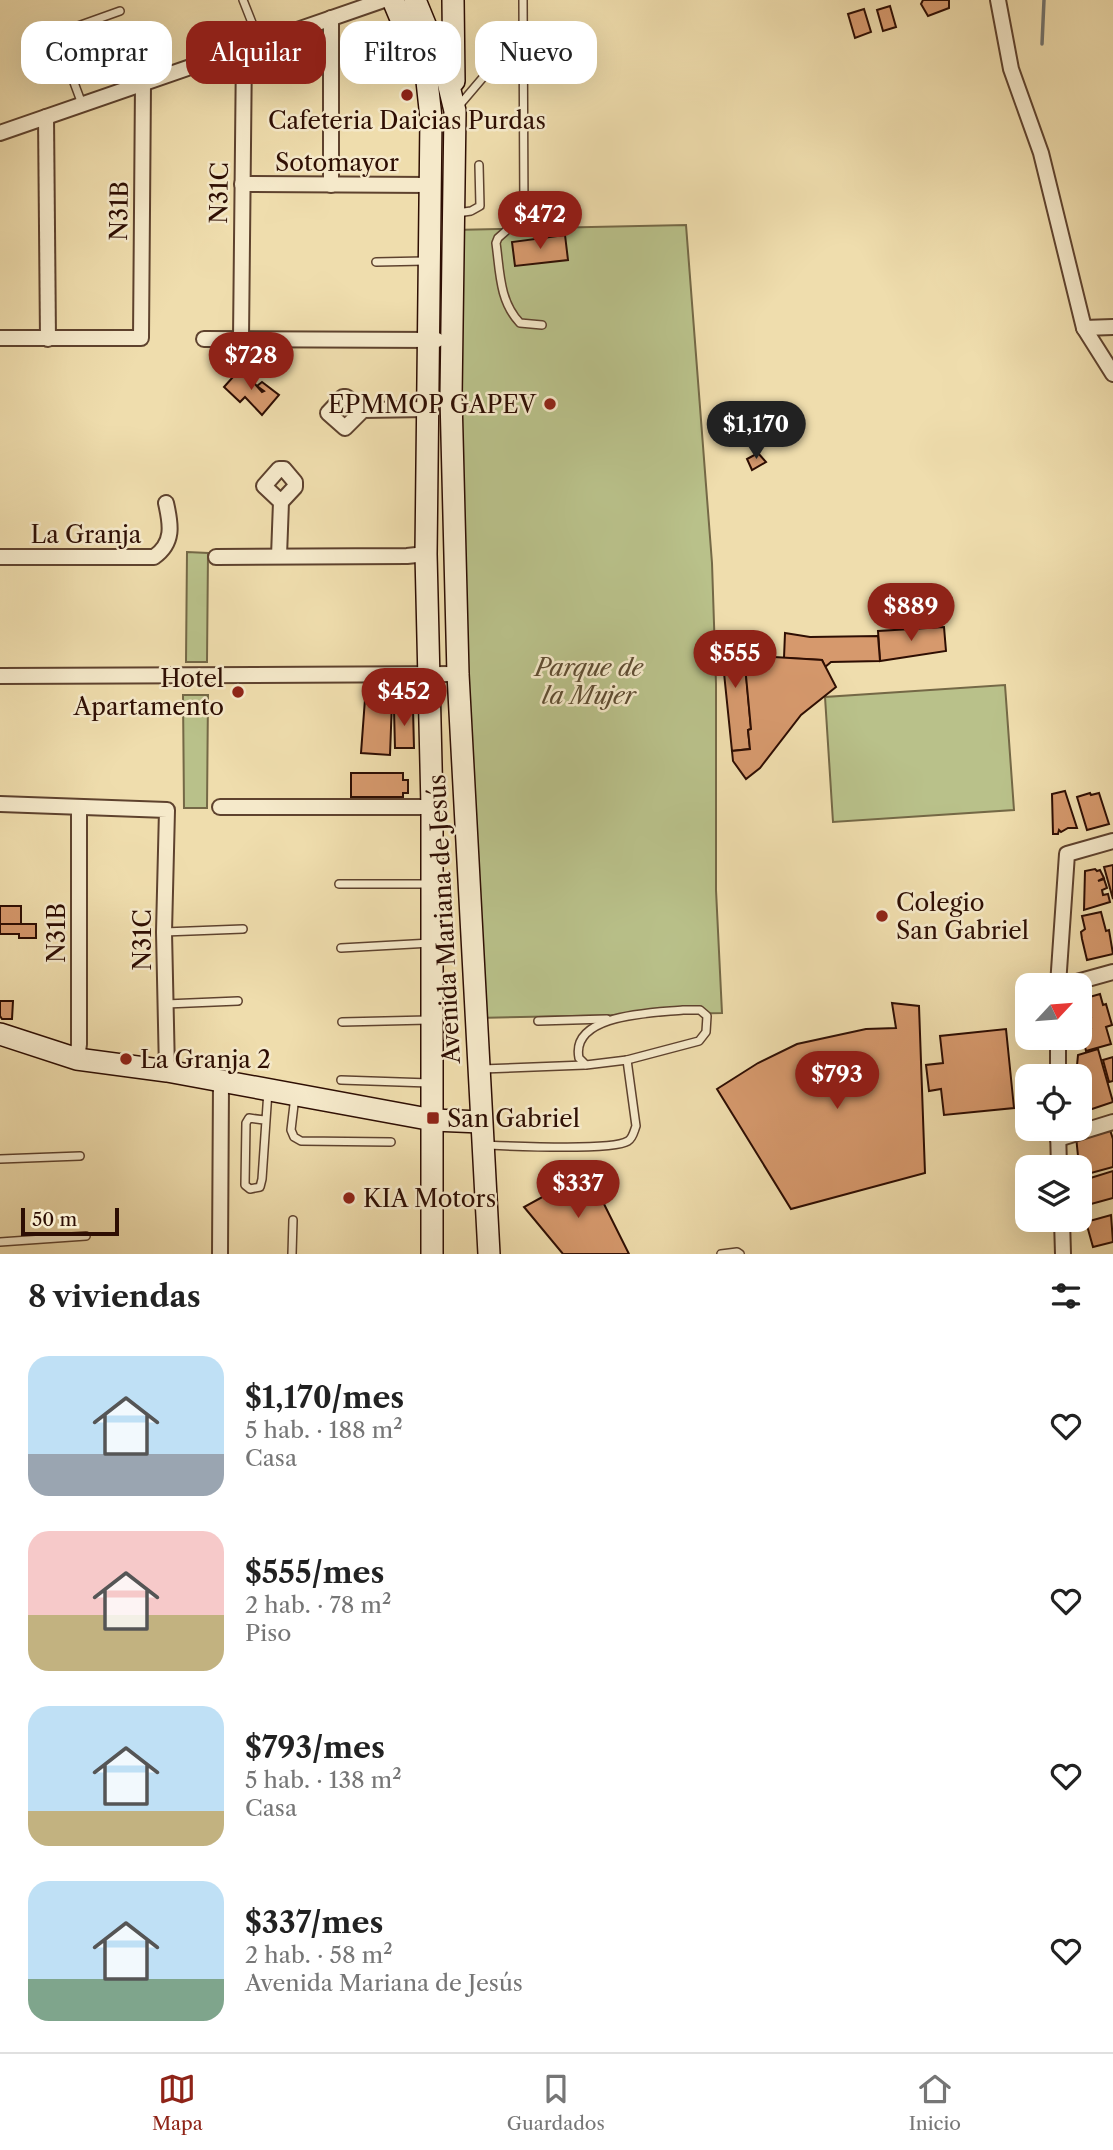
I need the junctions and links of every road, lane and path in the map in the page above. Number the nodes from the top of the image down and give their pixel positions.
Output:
1 (243, 0) edge
2 (384, 0) edge
3 (393, 0) edge
4 (415, 0) edge
5 (453, 0) edge
6 (523, 0) edge
7 (998, 0) edge
8 (120, 11) dead end
9 (331, 18) junction
10 (252, 21) edge
11 (323, 21) edge
12 (523, 21) edge
13 (140, 84) edge
14 (143, 84) edge
15 (243, 84) edge
16 (478, 84) edge
17 (524, 84) edge
18 (82, 105) junction
19 (455, 111) junction
20 (46, 117) junction
21 (0, 133) edge
22 (479, 165) dead end
23 (242, 184) junction
24 (331, 184) junction
25 (431, 185) junction
26 (454, 213) junction
27 (430, 261) junction
28 (376, 262) dead end
29 (542, 326) dead end
30 (1113, 327) edge
31 (1084, 328) junction
32 (0, 338) edge
33 (241, 338) junction
34 (48, 339) junction
35 (204, 339) dead end
36 (428, 339) junction
37 (452, 341) junction
38 (1113, 374) edge
39 (451, 397) junction
40 (428, 403) junction
41 (363, 410) dead end
42 (281, 502) dead end
43 (166, 503) dead end
44 (426, 554) junction
45 (0, 556) edge
46 (279, 556) junction
47 (216, 557) dead end
48 (429, 674) junction
49 (458, 674) junction
50 (0, 676) edge
51 (0, 804) edge
52 (220, 807) dead end
53 (432, 807) junction
54 (79, 808) junction
55 (1113, 841) edge
56 (339, 884) dead end
57 (431, 884) junction
58 (243, 929) dead end
59 (164, 932) junction
60 (431, 943) junction
61 (341, 948) dead end
62 (1113, 972) edge
63 (1059, 973) edge
64 (1092, 978) edge
65 (238, 1001) dead end
66 (166, 1004) junction
67 (608, 1019) junction
68 (432, 1020) junction
69 (538, 1021) dead end
70 (342, 1022) dead end
71 (0, 1034) edge
72 (77, 1059) junction
73 (627, 1060) junction
74 (586, 1065) junction
75 (478, 1069) junction
76 (167, 1071) junction
77 (341, 1080) dead end
78 (222, 1083) junction
79 (433, 1083) junction
80 (268, 1091) junction
81 (295, 1096) junction
82 (264, 1120) junction
83 (433, 1120) junction
84 (481, 1122) junction
85 (1113, 1122) edge
86 (1092, 1127) edge
87 (391, 1142) dead end
88 (482, 1145) junction
89 (80, 1156) dead end
90 (0, 1159) edge
91 (293, 1220) dead end
92 (1062, 1232) edge
93 (86, 1237) dead end
94 (0, 1242) edge
95 (220, 1254) edge
96 (292, 1254) edge
97 (429, 1254) edge
98 (489, 1254) edge
99 (721, 1254) edge
100 (740, 1254) edge
101 (1063, 1254) edge

1 - 10 lane
2 - 9 street
3 - 25 main road, Avenida Mariana de Jesús
4 - 19 main road, Avenida Mariana de Jesús
5 - 19 main road
6 - 12 lane
7 - 31 street
8 - 18 lane
9 - 11 street
9 - 24 street
13 - 18 street
14 - 34 street, N31B
15 - 23 street, N31C
16 - 19 lane
17 - 29 lane
18 - 20 street
19 - 26 main road, Avenida Mariana de Jesús
20 - 21 street
20 - 34 street
22 - 26 lane
23 - 24 street, Sotomayor
23 - 33 street, N31C
24 - 25 street, Sotomayor
25 - 27 main road, Avenida Mariana de Jesús
26 - 37 main road, Avenida Mariana de Jesús
27 - 28 lane
27 - 36 main road, Avenida Mariana de Jesús
30 - 31 street
31 - 38 street
32 - 34 street
33 - 35 street
33 - 36 street
36 - 37 street
36 - 40 main road, Avenida Mariana de Jesús
37 - 39 main road, Avenida Mariana de Jesús
39 - 40 main road
39 - 49 main road, Avenida Mariana de Jesús
40 - 41 street
40 - 44 main road, Avenida Mariana de Jesús
42 - 46 street
43 - 45 street, La Granja
44 - 46 street
44 - 48 main road, Avenida Mariana de Jesús
46 - 47 street
48 - 49 street
48 - 50 street
48 - 53 main road, Avenida Mariana de Jesús
49 - 75 main road, Avenida Mariana de Jesús
51 - 54 street
52 - 53 street
53 - 57 main road, Avenida Mariana de Jesús
54 - 59 street, N31C
54 - 72 street, N31B
55 - 63 street
56 - 57 lane
57 - 60 main road, Avenida Mariana de Jesús
58 - 59 lane
59 - 66 street, N31C
60 - 61 lane
60 - 68 main road, Avenida Mariana de Jesús
62 - 64 street
65 - 66 lane
66 - 76 street, N31C
67 - 69 lane
67 - 73 lane
67 - 74 lane
68 - 70 lane
68 - 79 main road, Avenida Mariana de Jesús
71 - 72 main road
72 - 76 main road
73 - 74 lane
73 - 88 lane
74 - 75 lane
75 - 84 main road, Avenida Mariana de Jesús
76 - 78 main road
77 - 79 lane
78 - 80 main road
78 - 95 street
79 - 83 main road, Avenida Mariana de Jesús
80 - 81 main road
80 - 82 lane
81 - 83 main road
81 - 87 lane
82 - 82 lane
83 - 84 main road
83 - 97 main road, Avenida Mariana de Jesús
84 - 88 main road, Avenida Mariana de Jesús
85 - 86 street
88 - 98 main road, Avenida Mariana de Jesús
89 - 90 lane
91 - 96 lane
92 - 101 street
93 - 94 lane
99 - 100 lane

